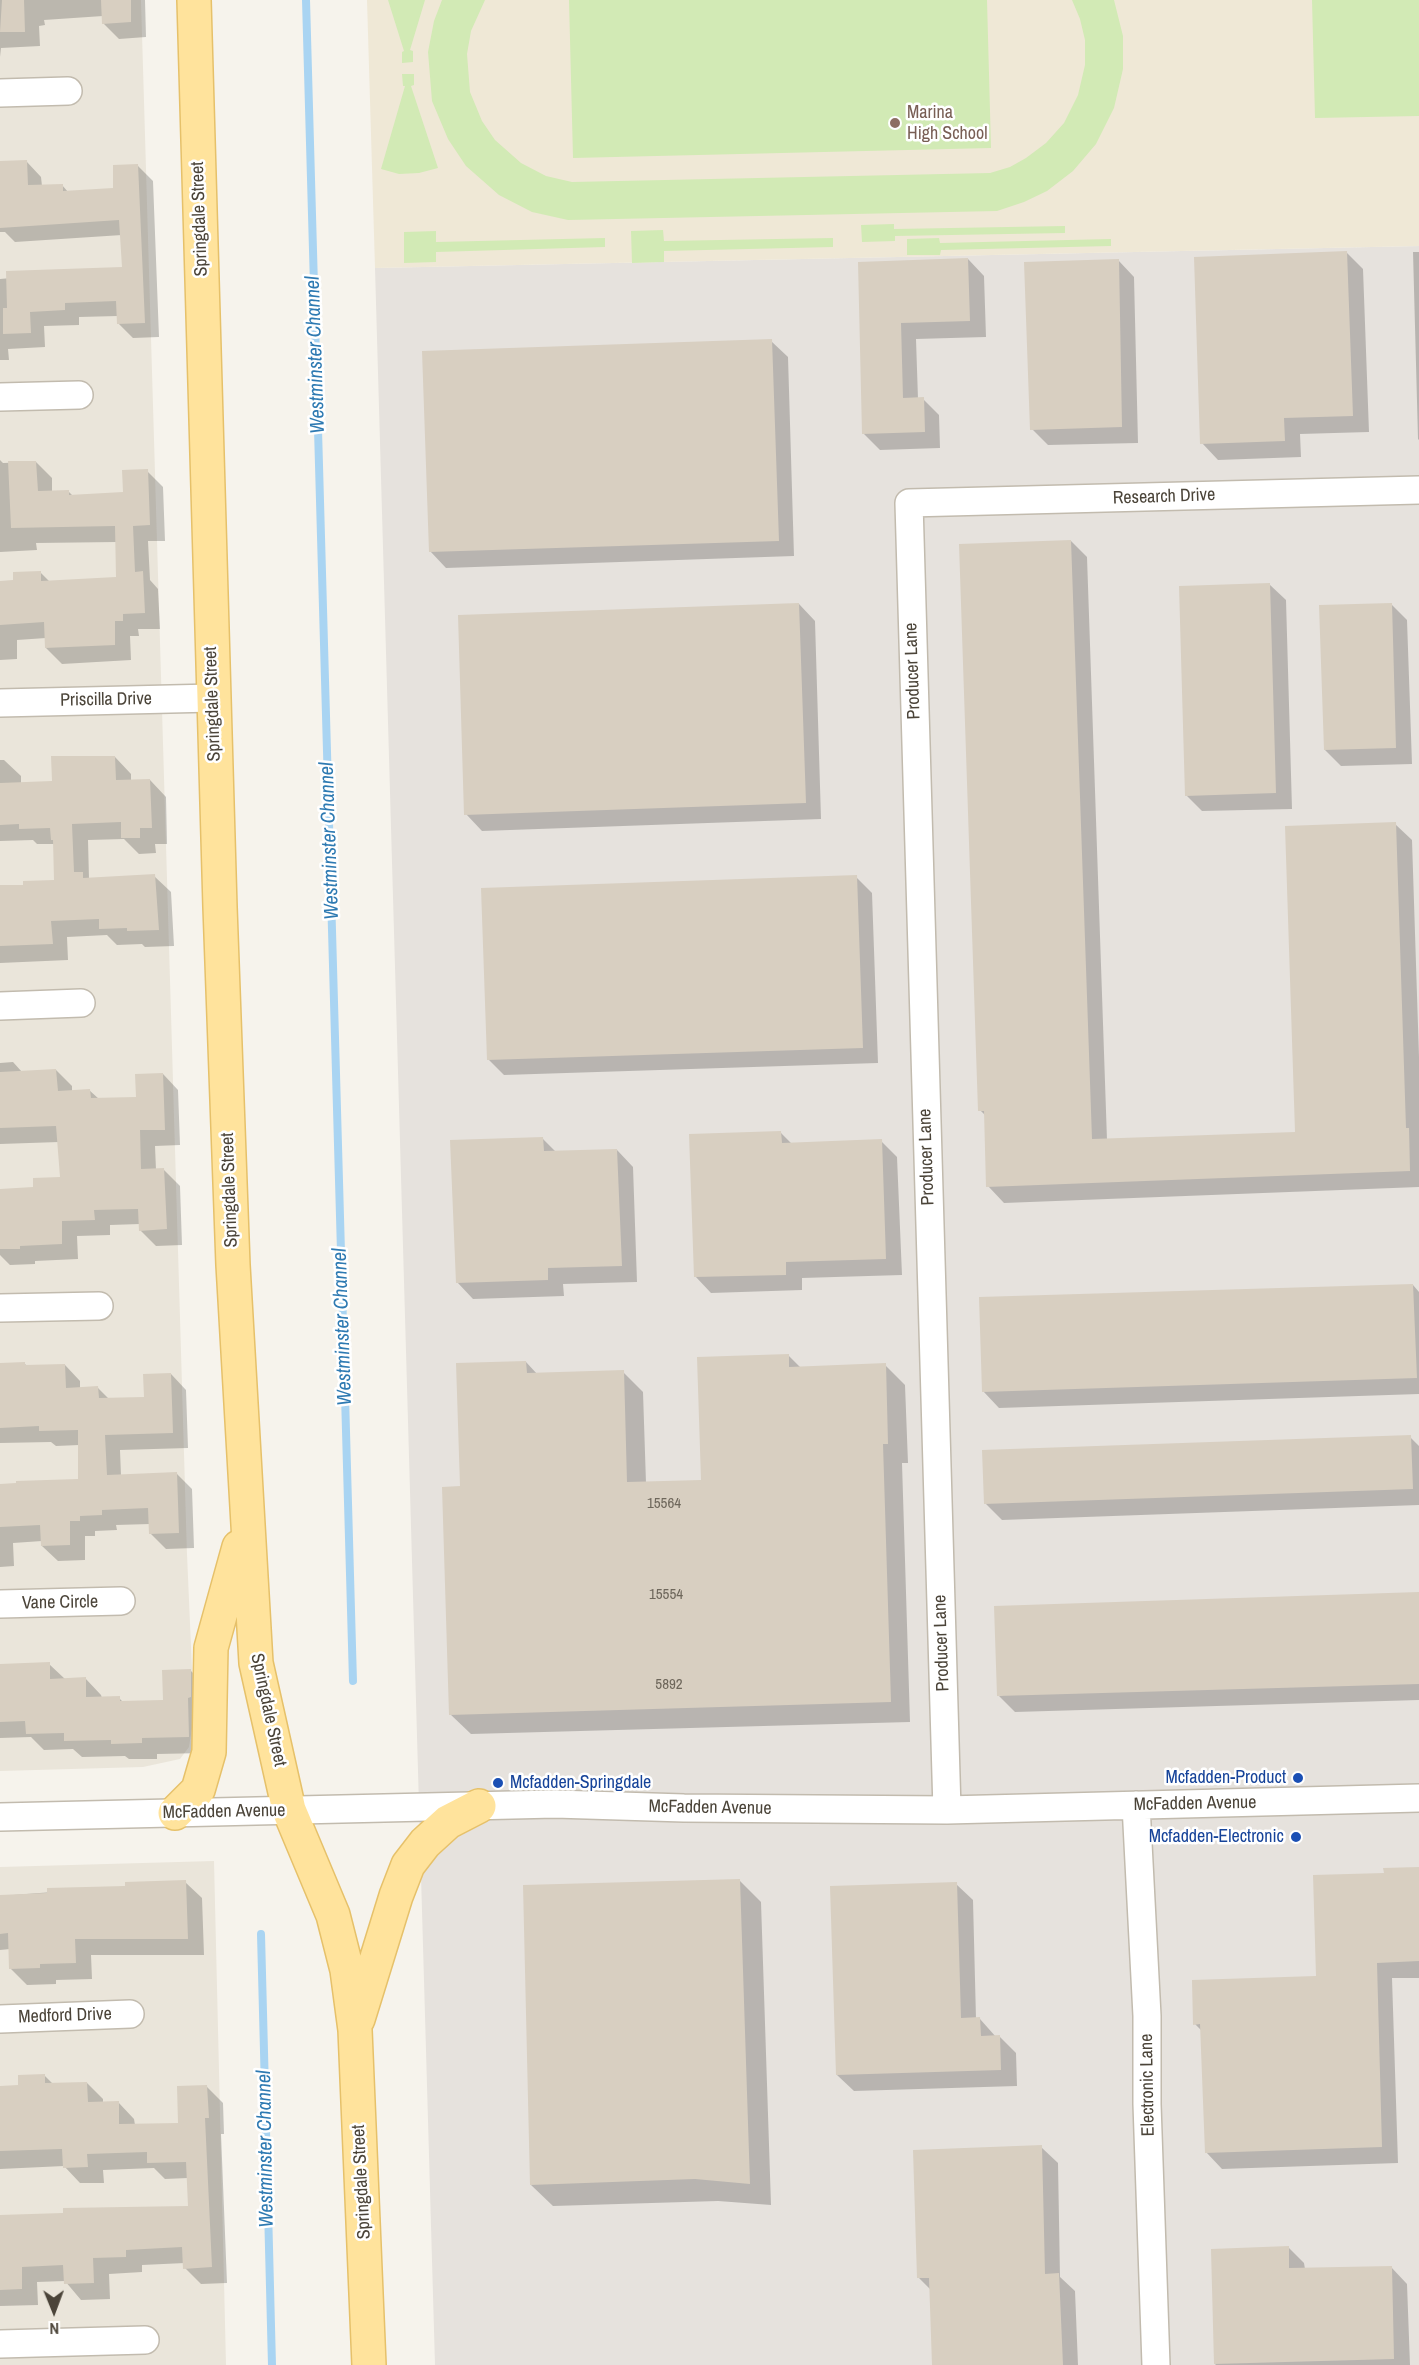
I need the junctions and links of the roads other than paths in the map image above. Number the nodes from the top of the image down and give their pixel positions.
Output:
1 (194, 0) edge
2 (68, 91) dead end
3 (0, 93) edge
4 (79, 395) dead end
5 (0, 397) edge
6 (1419, 490) edge
7 (909, 503) joint
8 (213, 698) junction
9 (0, 703) edge
10 (81, 1004) dead end
11 (0, 1006) edge
12 (99, 1306) dead end
13 (0, 1308) edge
14 (246, 1522) junction
15 (121, 1601) dead end
16 (0, 1604) edge
17 (1419, 1798) edge
18 (479, 1806) junction
19 (1136, 1806) junction
20 (289, 1810) junction
21 (947, 1810) junction
22 (175, 1813) junction
23 (0, 1817) edge
24 (130, 2014) dead end
25 (0, 2019) edge
26 (355, 2030) junction
27 (145, 2340) dead end
28 (0, 2344) edge
29 (369, 2365) edge
30 (1156, 2365) edge

1 - 8 main road, Springdale Street
2 - 3 street
4 - 5 street
6 - 7 street, Research Drive
7 - 21 street, Producer Lane
8 - 9 street, Priscilla Drive
8 - 14 main road, Springdale Street
10 - 11 street
12 - 13 street
14 - 20 main road, Springdale Street
14 - 22 main road
15 - 16 street, Vane Circle
17 - 19 street, McFadden Avenue
18 - 20 street, McFadden Avenue
18 - 21 street, McFadden Avenue
18 - 26 main road
19 - 21 street, McFadden Avenue
19 - 30 street, Electronic Lane
20 - 22 street, McFadden Avenue
20 - 26 main road, Springdale Street
22 - 23 street, McFadden Avenue
24 - 25 street, Medford Drive
26 - 29 main road, Springdale Street
27 - 28 street

